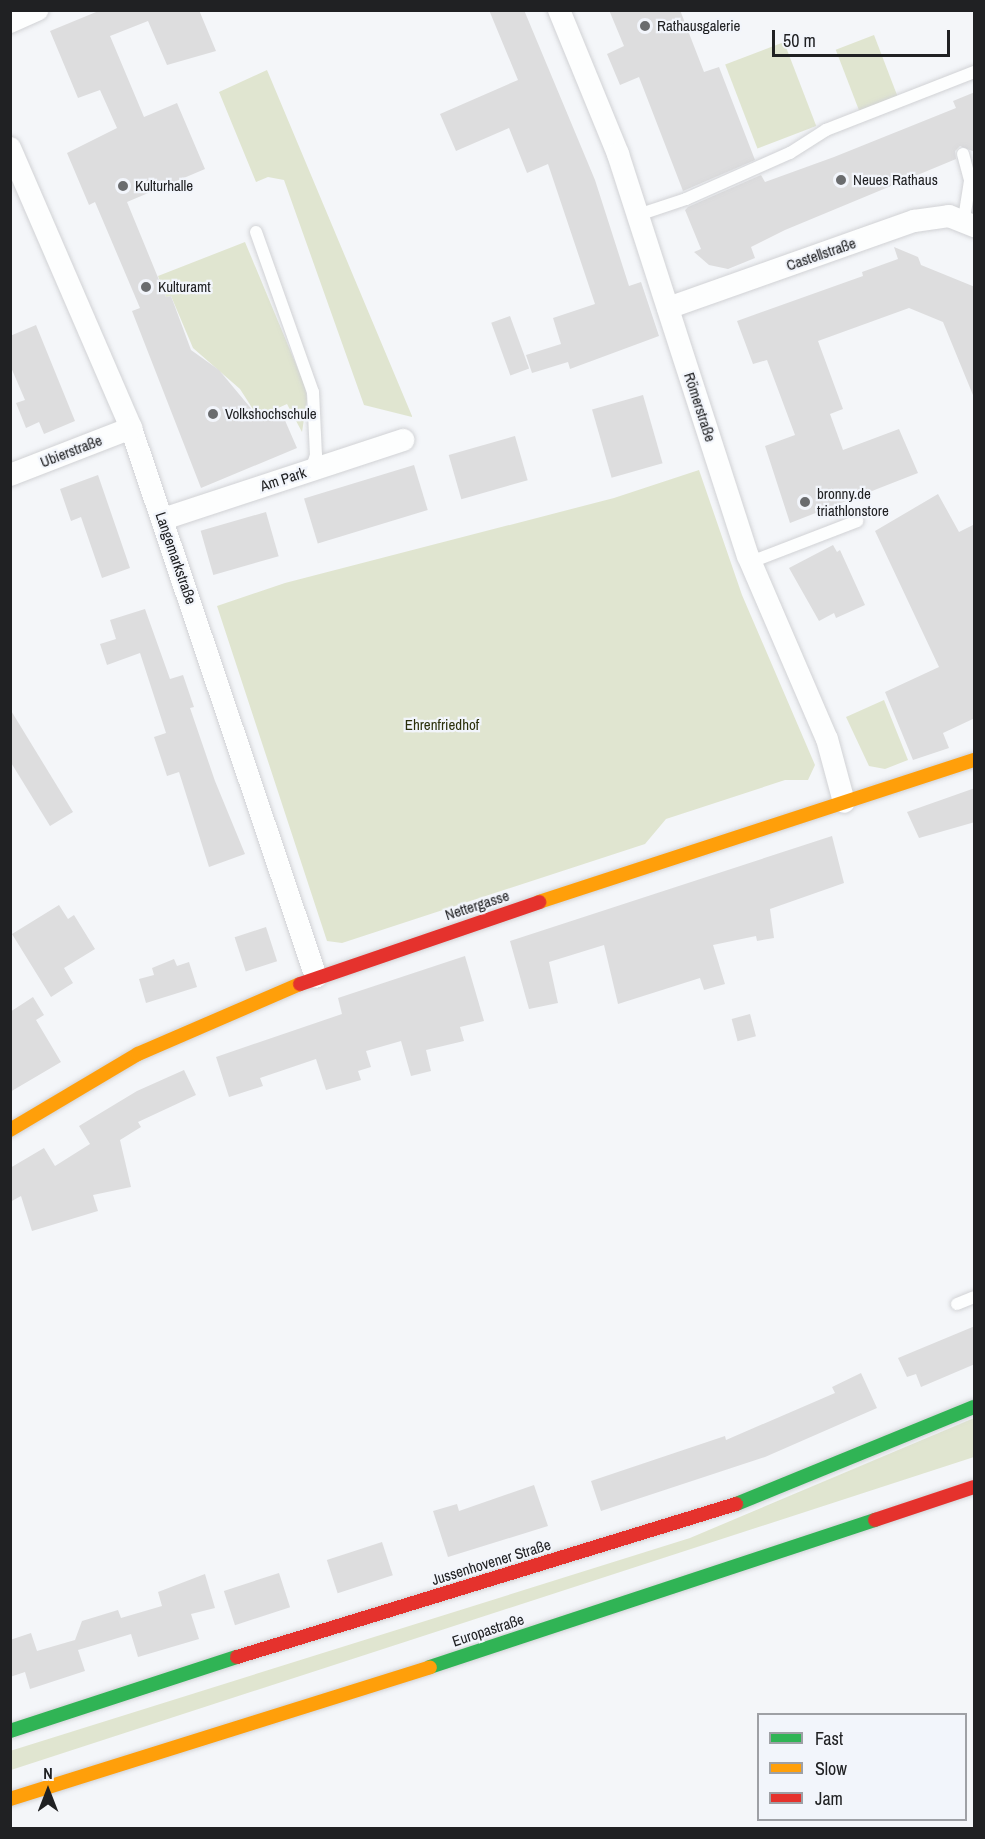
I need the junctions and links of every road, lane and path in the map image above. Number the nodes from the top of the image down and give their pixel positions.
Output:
1 (37, 10) edge
2 (559, 10) edge
3 (10, 22) edge
4 (975, 72) edge
5 (10, 148) edge
6 (963, 154) dead end
7 (638, 215) junction
8 (969, 222) edge
9 (256, 232) dead end
10 (668, 308) junction
11 (131, 428) junction
12 (403, 440) dead end
13 (311, 470) junction
14 (10, 475) edge
15 (163, 519) junction
16 (856, 521) dead end
17 (751, 562) junction
18 (975, 760) edge
19 (844, 802) junction
20 (316, 977) junction
21 (10, 1130) edge
22 (975, 1297) edge
23 (957, 1304) dead end
24 (975, 1407) edge
25 (975, 1486) edge
26 (10, 1731) edge
27 (10, 1799) edge

1 - 3 street
2 - 7 street, Römerstraße
4 - 7 lane
5 - 11 street, Langemarkstraße
6 - 8 lane
7 - 10 street, Römerstraße
8 - 10 street, Castellstraße
9 - 13 lane
10 - 17 street, Römerstraße
11 - 14 street, Ubierstraße
11 - 15 street, Langemarkstraße
12 - 13 street, Am Park
13 - 15 street, Am Park
15 - 20 street, Langemarkstraße
16 - 17 lane
17 - 19 street, Römerstraße
18 - 19 street, Nettergasse
19 - 20 street, Nettergasse
20 - 21 street, Nettergasse
22 - 23 lane
24 - 26 street, Jussenhovener Straße
25 - 27 street, Europastraße

